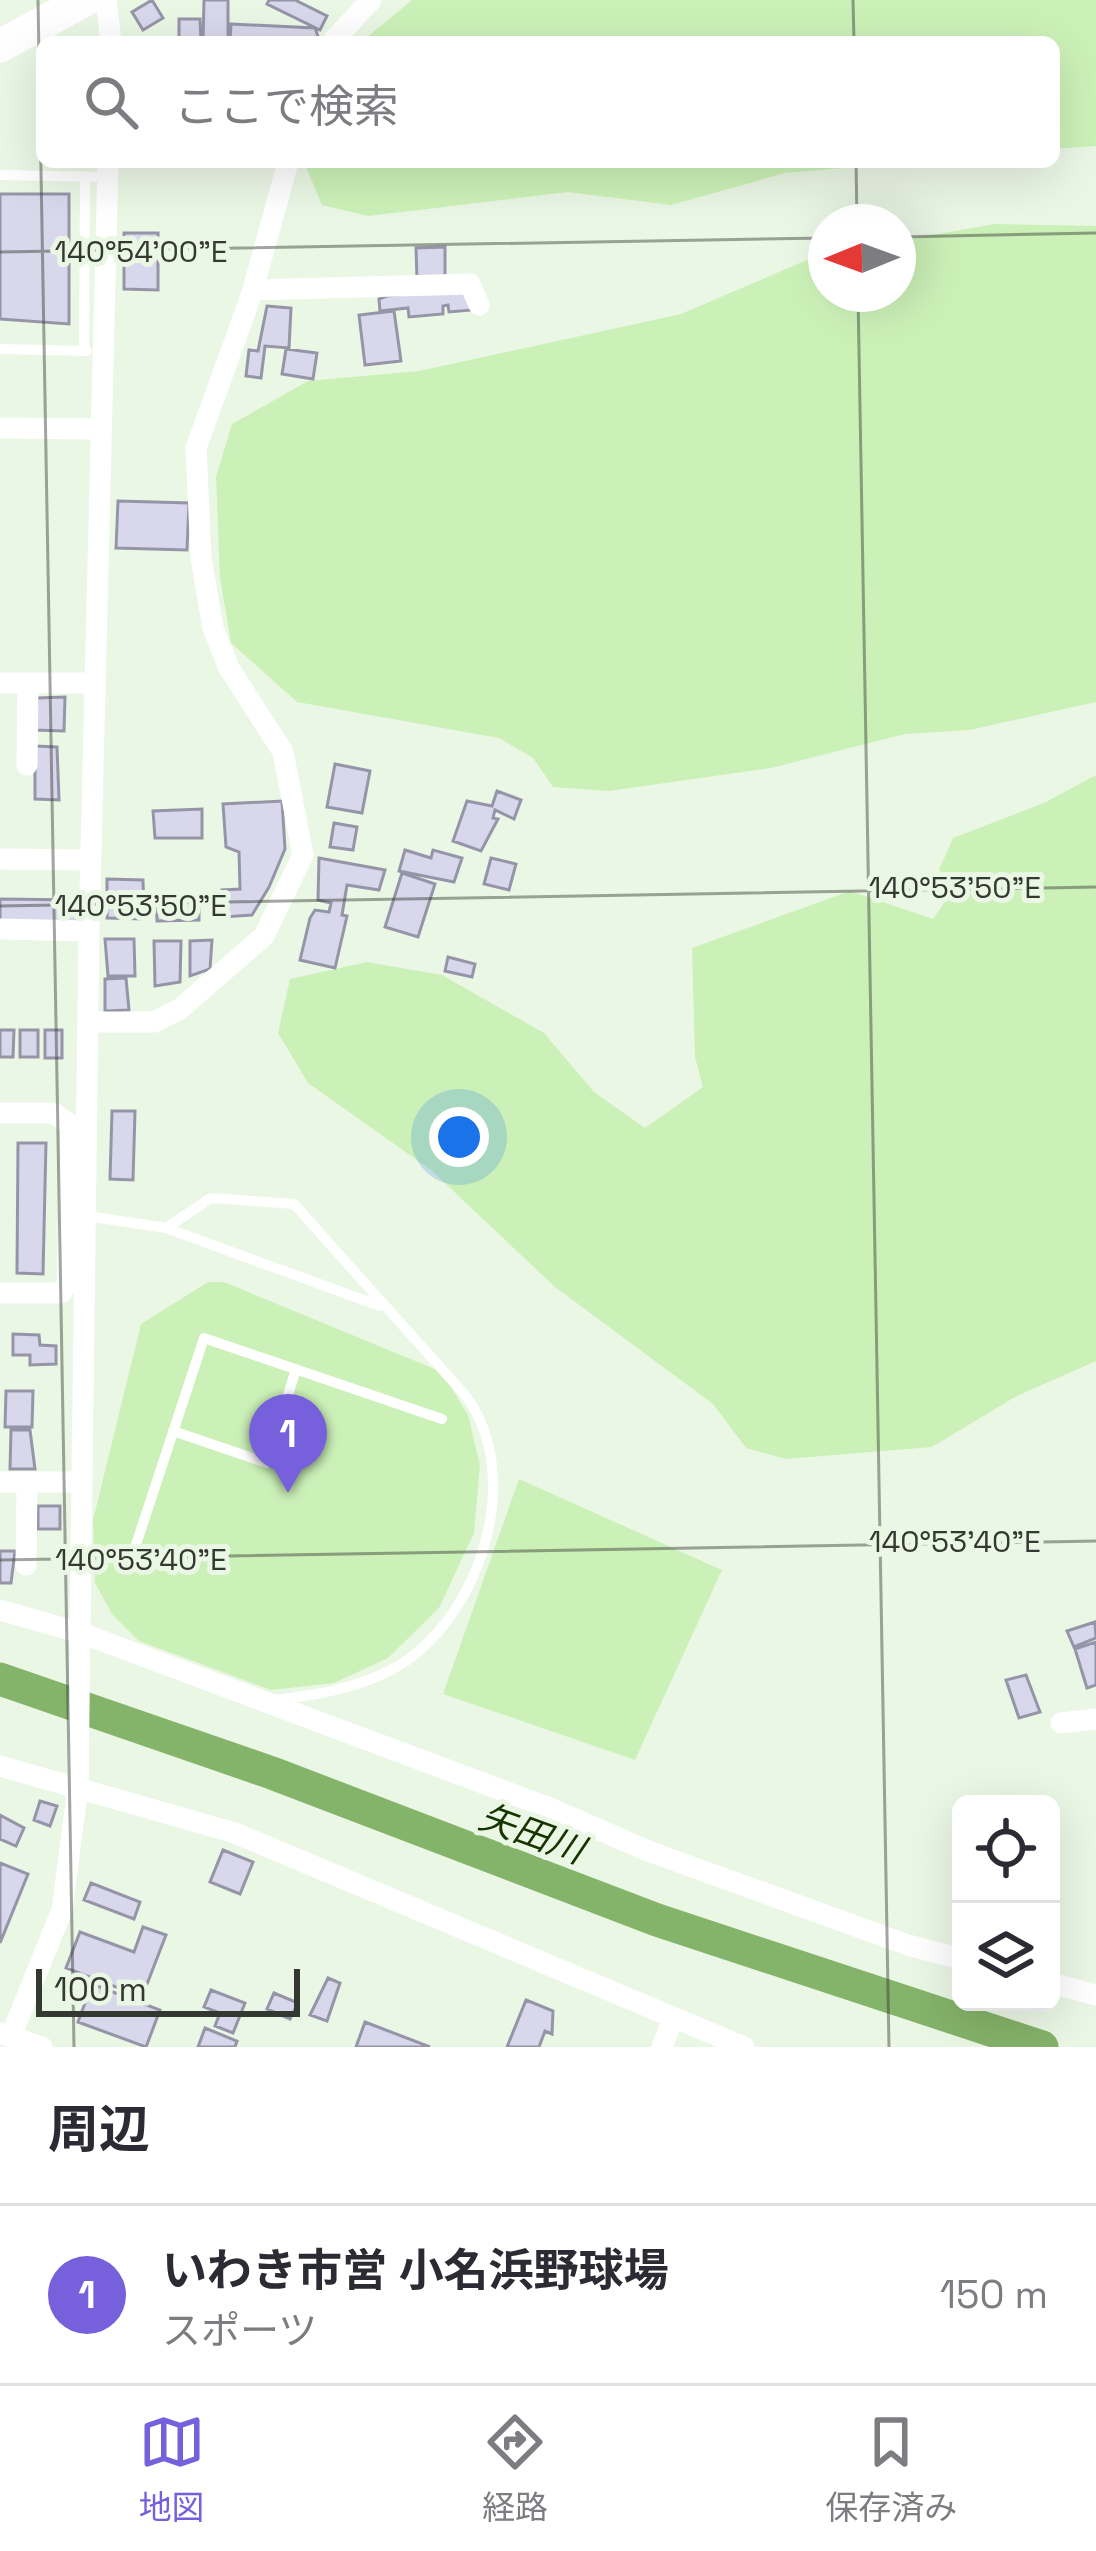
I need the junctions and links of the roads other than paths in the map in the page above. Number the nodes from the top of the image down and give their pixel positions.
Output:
1 (38, 0) edge
2 (85, 0) edge
3 (106, 0) edge
4 (370, 0) edge
5 (0, 22) edge
6 (110, 36) edge
7 (337, 36) edge
8 (0, 46) edge
9 (286, 168) edge
10 (100, 172) edge
11 (0, 175) edge
12 (253, 290) junction
13 (479, 305) dead end
14 (0, 349) edge
15 (94, 351) junction
16 (0, 428) edge
17 (98, 429) junction
18 (0, 682) edge
19 (28, 682) junction
20 (94, 683) junction
21 (27, 765) dead end
22 (0, 859) edge
23 (90, 860) junction
24 (0, 929) edge
25 (89, 931) junction
26 (88, 1022) junction
27 (0, 1113) edge
28 (87, 1216) junction
29 (166, 1228) junction
30 (0, 1294) edge
31 (380, 1306) junction
32 (296, 1369) junction
33 (442, 1419) dead end
34 (173, 1431) junction
35 (0, 1482) edge
36 (27, 1482) junction
37 (79, 1482) junction
38 (26, 1565) dead end
39 (128, 1569) dead end
40 (0, 1610) edge
41 (81, 1640) junction
42 (265, 1702) junction
43 (1096, 1719) edge
44 (1061, 1723) dead end
45 (0, 1766) edge
46 (78, 1779) junction
47 (952, 1956) edge
48 (1060, 1985) edge
49 (1096, 1995) edge
50 (674, 2018) junction
51 (6, 2034) edge
52 (42, 2047) edge
53 (662, 2047) edge
54 (744, 2047) edge

1 - 5 main road
2 - 8 main road
3 - 6 street
4 - 7 street
9 - 12 street
10 - 11 lane
10 - 15 street
12 - 13 street
12 - 26 street
14 - 15 lane
15 - 17 street
16 - 17 street
17 - 20 street
18 - 19 street
19 - 20 street
19 - 21 street
20 - 23 street
22 - 23 street
23 - 25 street
24 - 25 street
25 - 26 street
26 - 28 street
27 - 30 street
28 - 29 lane
28 - 37 street
29 - 31 lane
29 - 31 lane
31 - 42 lane
32 - 33 lane
32 - 34 lane
32 - 34 lane
34 - 39 lane
35 - 36 street
36 - 37 street
36 - 38 street
37 - 41 street
40 - 41 street
41 - 42 street
41 - 46 street
42 - 47 street
43 - 44 street
45 - 46 street
46 - 50 street
46 - 51 street
48 - 49 street
50 - 53 street
50 - 54 street
51 - 52 street

